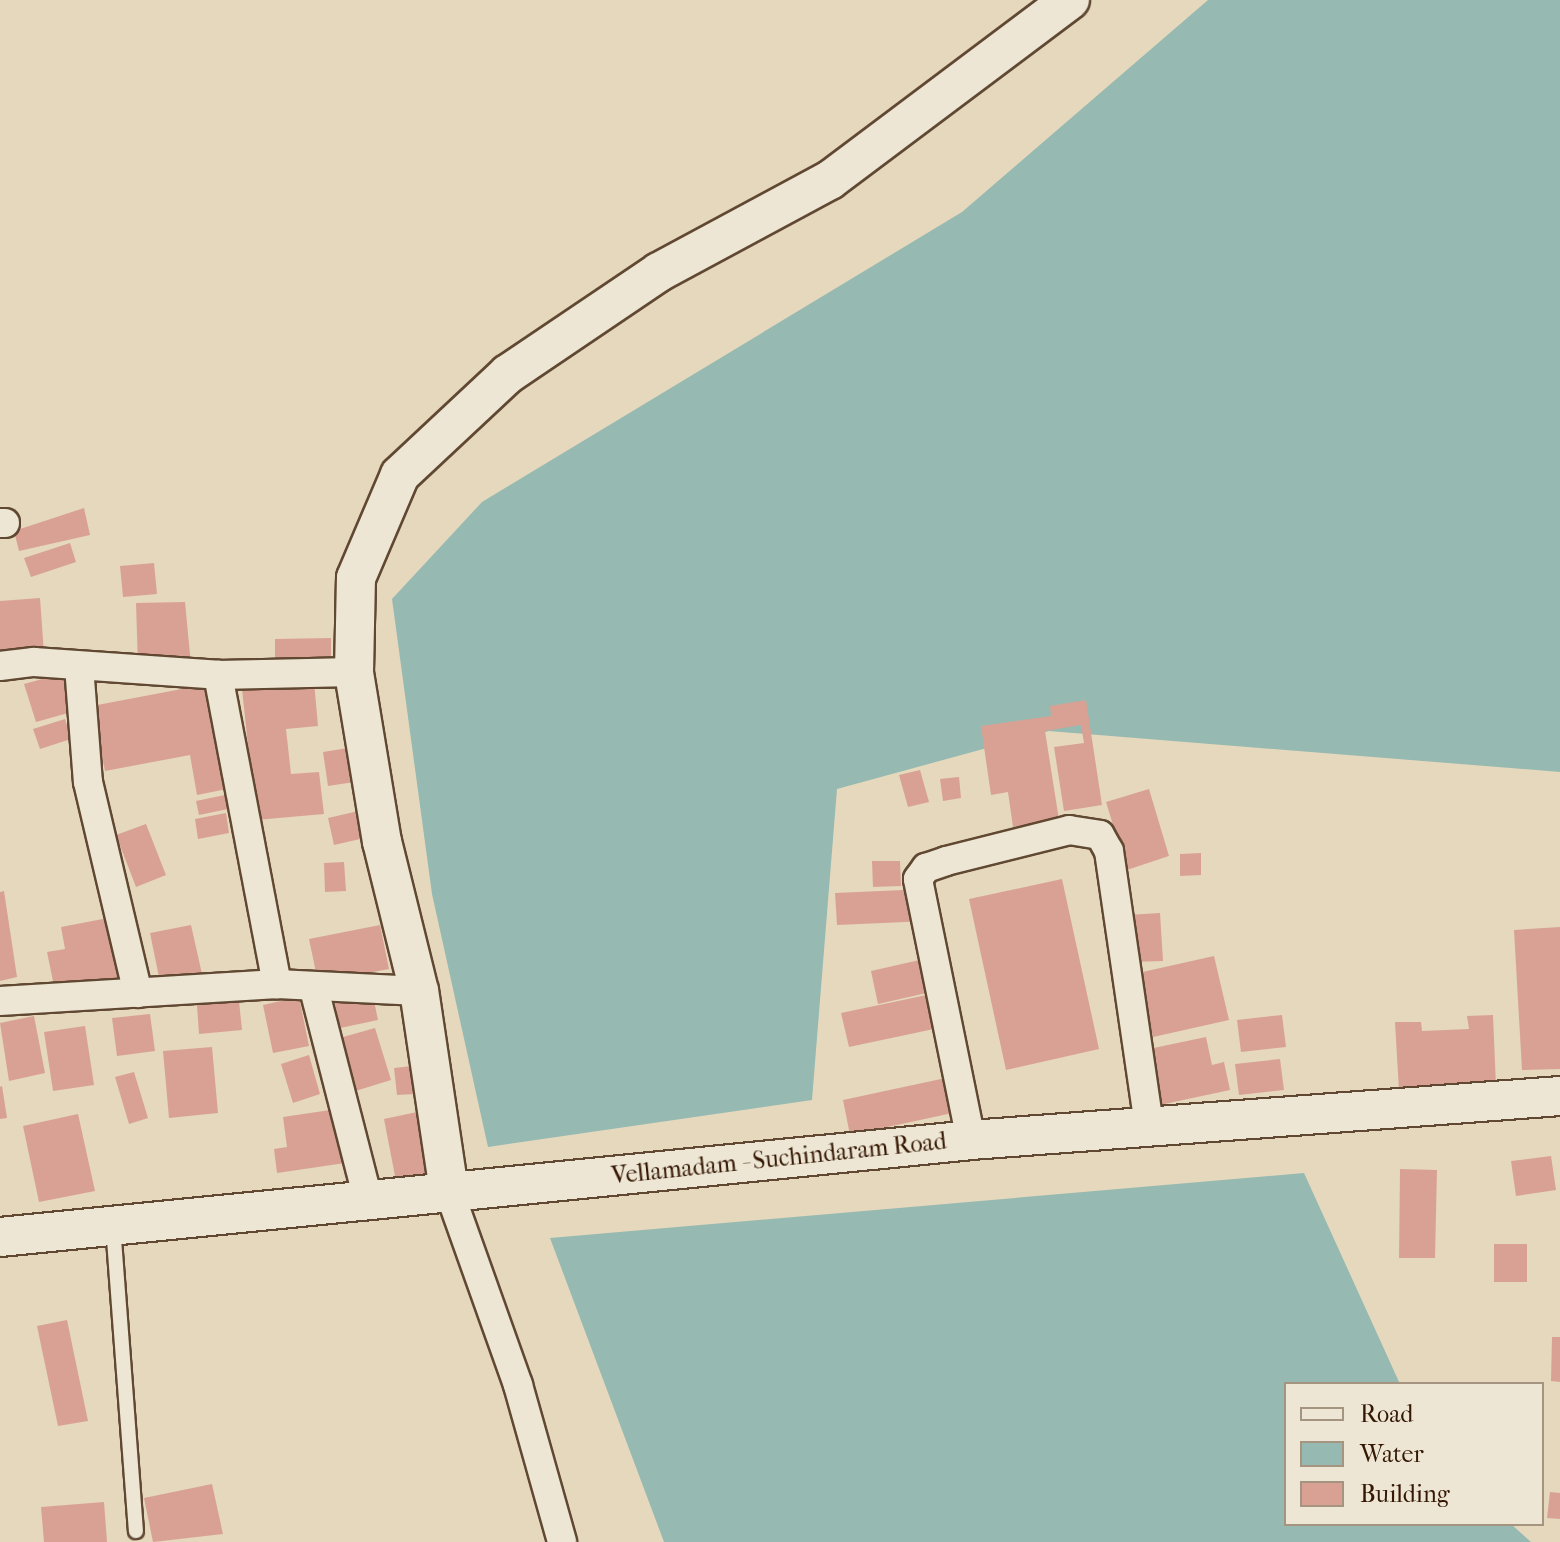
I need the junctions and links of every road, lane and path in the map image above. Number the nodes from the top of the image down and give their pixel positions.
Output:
1 (1070, 0) edge
2 (0, 666) edge
3 (79, 666) junction
4 (354, 672) junction
5 (218, 675) junction
6 (277, 984) junction
7 (314, 989) junction
8 (419, 991) junction
9 (138, 993) junction
10 (0, 1001) edge
11 (1560, 1096) edge
12 (1149, 1126) junction
13 (971, 1140) junction
14 (449, 1191) junction
15 (368, 1199) junction
16 (113, 1226) junction
17 (0, 1237) edge
18 (136, 1531) dead end
19 (562, 1542) edge

1 - 4 main road
2 - 3 street
3 - 5 street
3 - 9 street
4 - 5 street
4 - 8 main road
5 - 6 street
6 - 7 street
6 - 9 street
7 - 8 street
7 - 15 street
8 - 14 main road
9 - 10 street
11 - 12 main road, Vellamadam - Suchindaram Road
12 - 13 main road, Vellamadam - Suchindaram Road
12 - 13 street
13 - 14 main road, Vellamadam - Suchindaram Road
14 - 15 main road, Vellamadam - Suchindaram Road
14 - 19 street
15 - 16 main road, Vellamadam - Suchindaram Road
16 - 17 main road, Vellamadam - Suchindaram Road
16 - 18 lane

